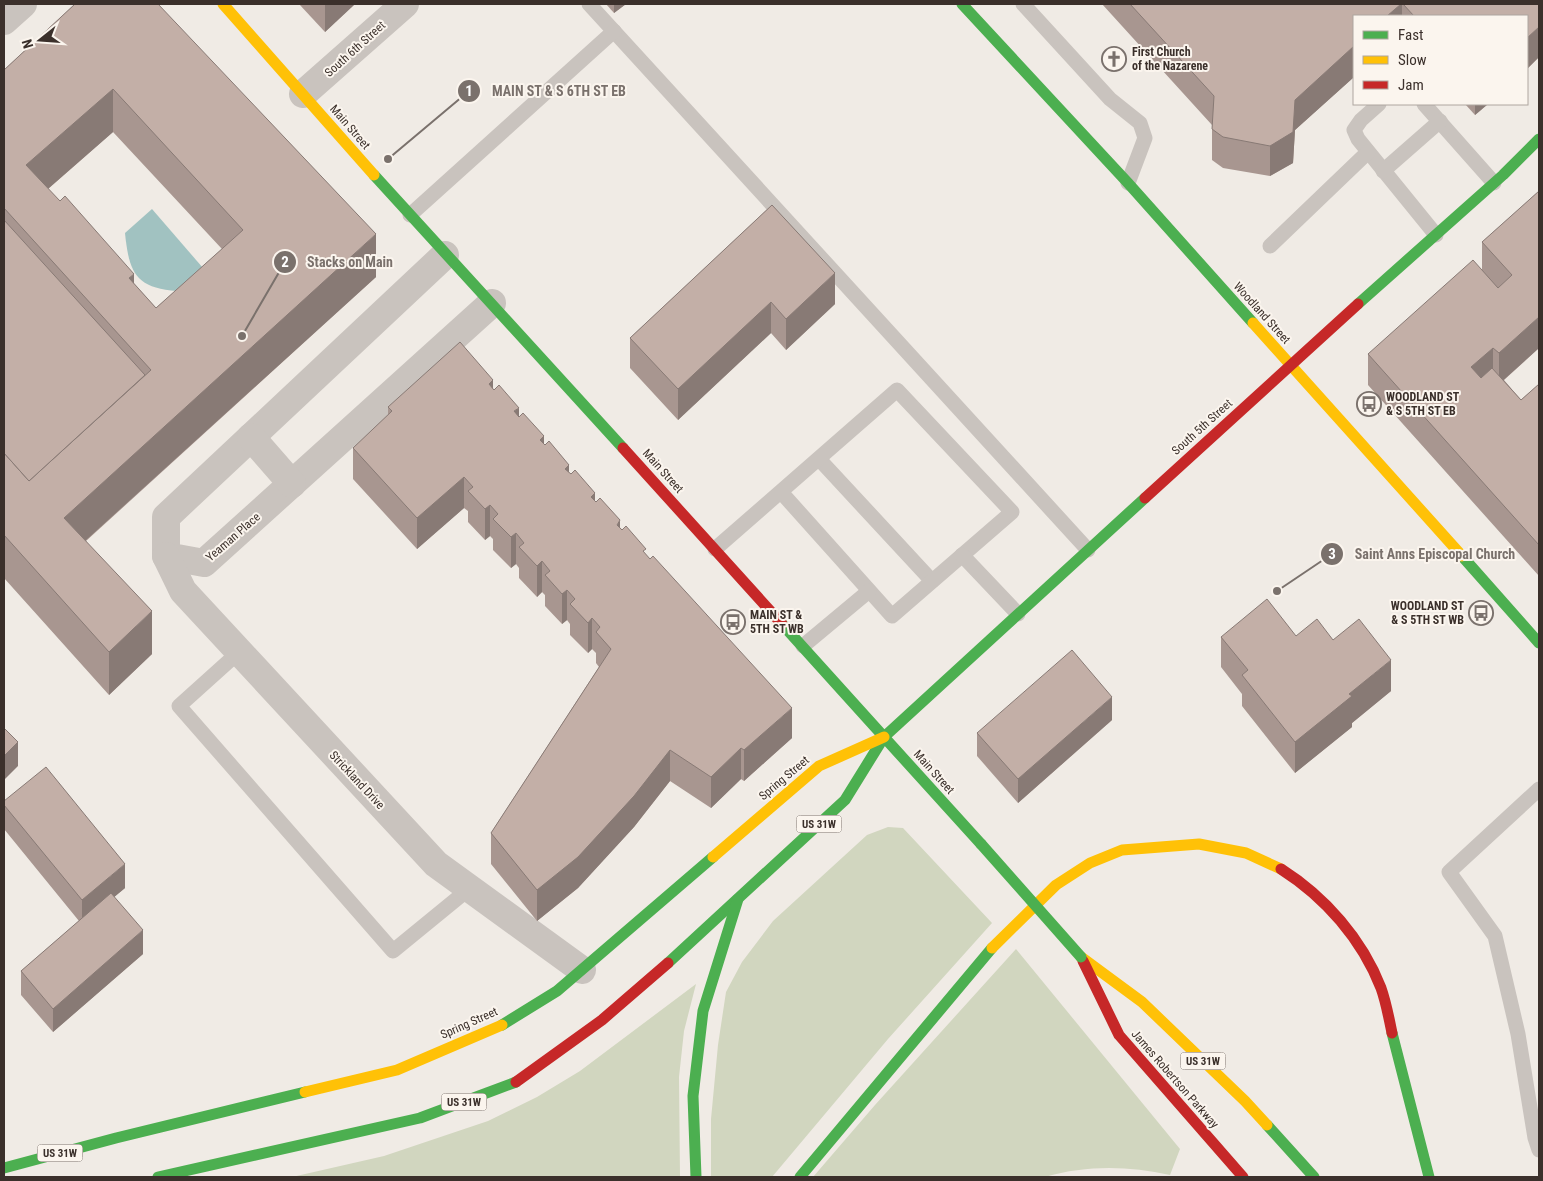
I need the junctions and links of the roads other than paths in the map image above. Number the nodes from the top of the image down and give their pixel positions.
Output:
1 (23, 4) edge
2 (223, 4) edge
3 (406, 4) edge
4 (589, 4) edge
5 (962, 4) edge
6 (1023, 4) edge
7 (4, 21) edge
8 (614, 31) junction
9 (303, 94) junction
10 (1378, 105) edge
11 (1425, 105) edge
12 (1440, 121) junction
13 (1539, 138) edge
14 (1368, 152) junction
15 (1383, 171) junction
16 (1128, 183) junction
17 (1494, 183) junction
18 (410, 215) junction
19 (1436, 235) junction
20 (1270, 246) dead end
21 (446, 255) junction
22 (492, 303) junction
23 (1291, 366) junction
24 (251, 437) junction
25 (819, 458) junction
26 (292, 484) junction
27 (781, 492) junction
28 (715, 549) junction
29 (1088, 550) junction
30 (962, 555) junction
31 (166, 556) junction
32 (932, 581) junction
33 (870, 591) junction
34 (1018, 614) junction
35 (1539, 643) edge
36 (803, 646) junction
37 (239, 652) junction
38 (884, 737) junction
39 (1539, 789) edge
40 (473, 890) junction
41 (738, 899) junction
42 (1081, 958) junction
43 (582, 970) junction
44 (1538, 1140) edge
45 (4, 1168) edge
46 (158, 1177) edge
47 (696, 1177) edge
48 (800, 1177) edge
49 (1243, 1177) edge
50 (1314, 1177) edge
51 (1429, 1177) edge

1 - 7 street
2 - 9 main road, Main Street
3 - 9 street, South 6th Street
4 - 8 lane
5 - 16 main road, Woodland Street
6 - 16 lane
8 - 18 lane
8 - 29 lane
9 - 18 main road, Main Street
10 - 14 lane
11 - 12 lane
12 - 15 lane
12 - 17 lane
13 - 17 main road, South 5th Street
14 - 15 lane
14 - 20 lane
15 - 19 lane
16 - 23 main road, Woodland Street
17 - 19 main road, South 5th Street
18 - 21 main road, Main Street
19 - 23 main road, South 5th Street
21 - 22 main road, Main Street
21 - 24 street
22 - 26 street, Yeaman Place
22 - 28 main road, Main Street
23 - 29 main road, South 5th Street
23 - 35 main road, Woodland Street
24 - 26 street
24 - 31 street
25 - 27 lane
25 - 30 lane
25 - 32 lane
26 - 31 street, Yeaman Place
27 - 28 lane
27 - 33 lane
28 - 36 main road, Main Street
29 - 34 main road, South 5th Street
30 - 32 lane
30 - 34 lane
31 - 37 street, Strickland Drive
32 - 33 lane
33 - 36 lane
34 - 38 main road, South 5th Street
36 - 38 main road, Main Street
37 - 40 street, Strickland Drive
37 - 40 lane
38 - 41 main road, US 31W
38 - 42 main road, Main Street / US 31W, bridge
38 - 43 main road, Spring Street / US 31W
39 - 44 lane
40 - 43 street, Strickland Drive
41 - 46 main road, US 31W
41 - 47 main road
42 - 49 main road, James Robertson Parkway / US 31W
42 - 50 main road, US 31W
43 - 45 main road, Spring Street / US 31W
48 - 51 main road

